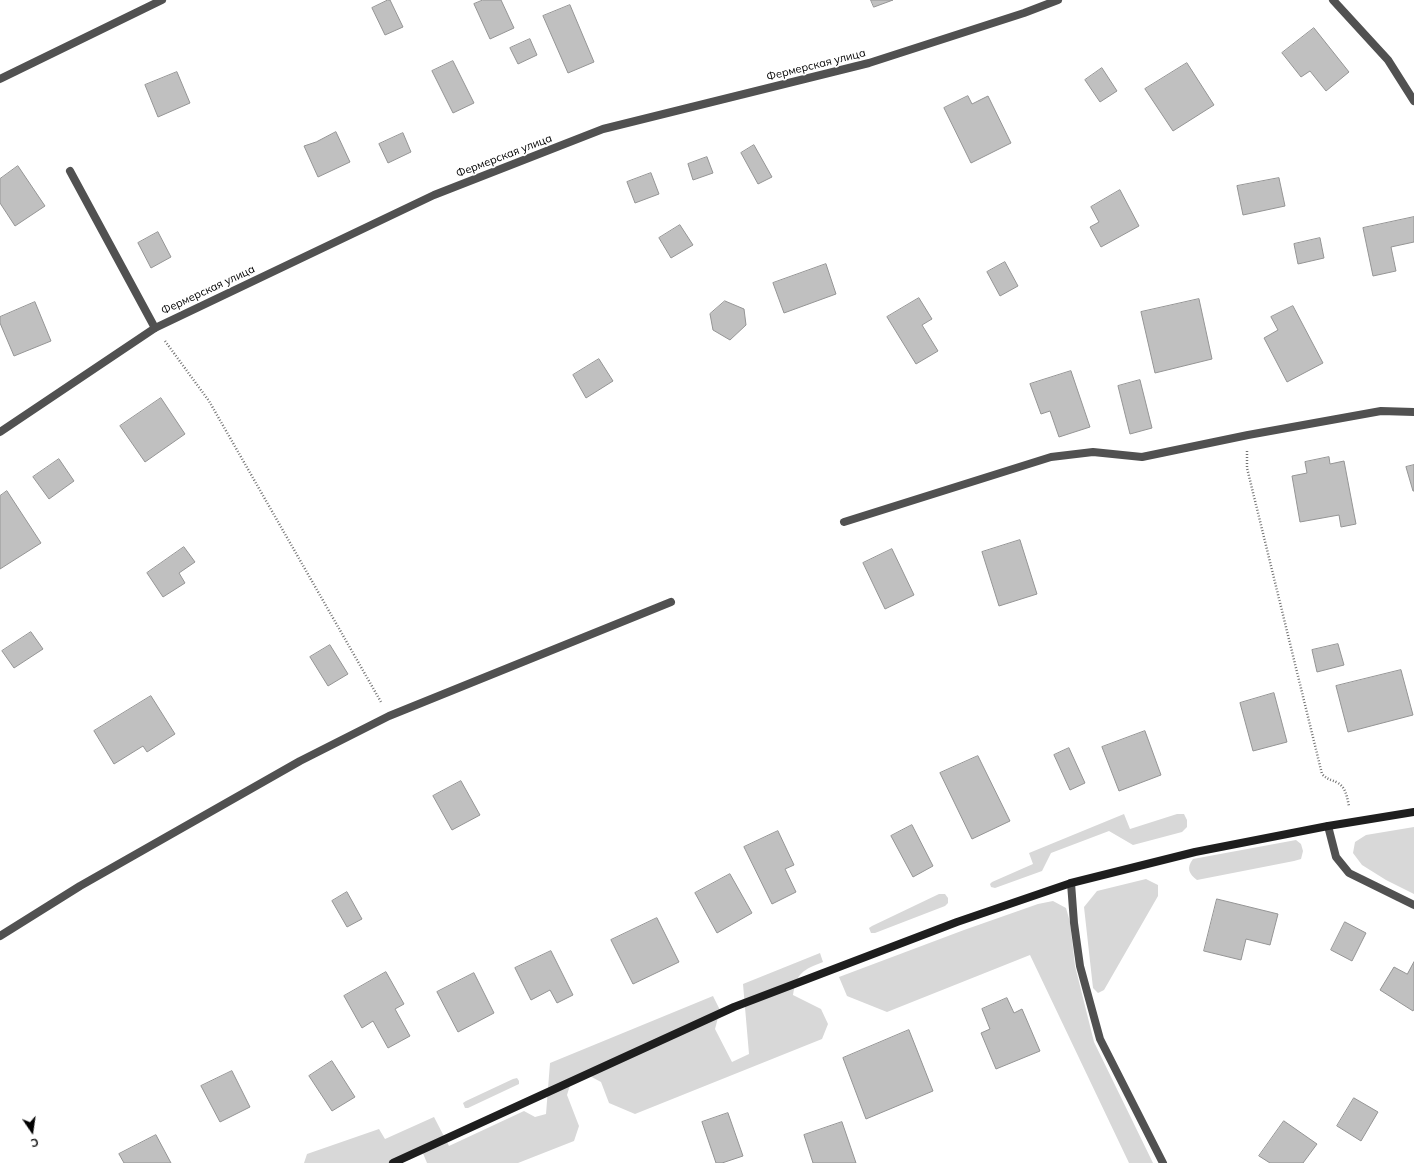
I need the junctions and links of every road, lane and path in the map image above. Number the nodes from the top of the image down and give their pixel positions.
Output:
1 (162, 0) edge
2 (1058, 0) edge
3 (1333, 0) edge
4 (150, 3) edge
5 (0, 79) edge
6 (1414, 101) edge
7 (70, 171) dead end
8 (155, 328) junction
9 (1414, 412) edge
10 (0, 432) edge
11 (1248, 435) junction
12 (844, 522) dead end
13 (671, 602) dead end
14 (389, 716) junction
15 (1414, 812) edge
16 (1352, 822) junction
17 (1328, 826) junction
18 (1071, 883) junction
19 (1414, 905) edge
20 (0, 936) edge
21 (396, 1162) edge
22 (1163, 1163) edge

1 - 4 street
2 - 8 street, Фермерская улица
3 - 6 street
4 - 5 street
7 - 8 street
8 - 10 street, Фермерская улица
8 - 14 path
9 - 11 street
11 - 12 street
11 - 16 path
13 - 14 street
14 - 20 street
15 - 16 street
16 - 17 street
17 - 18 street
17 - 19 street
18 - 21 street
18 - 22 street

